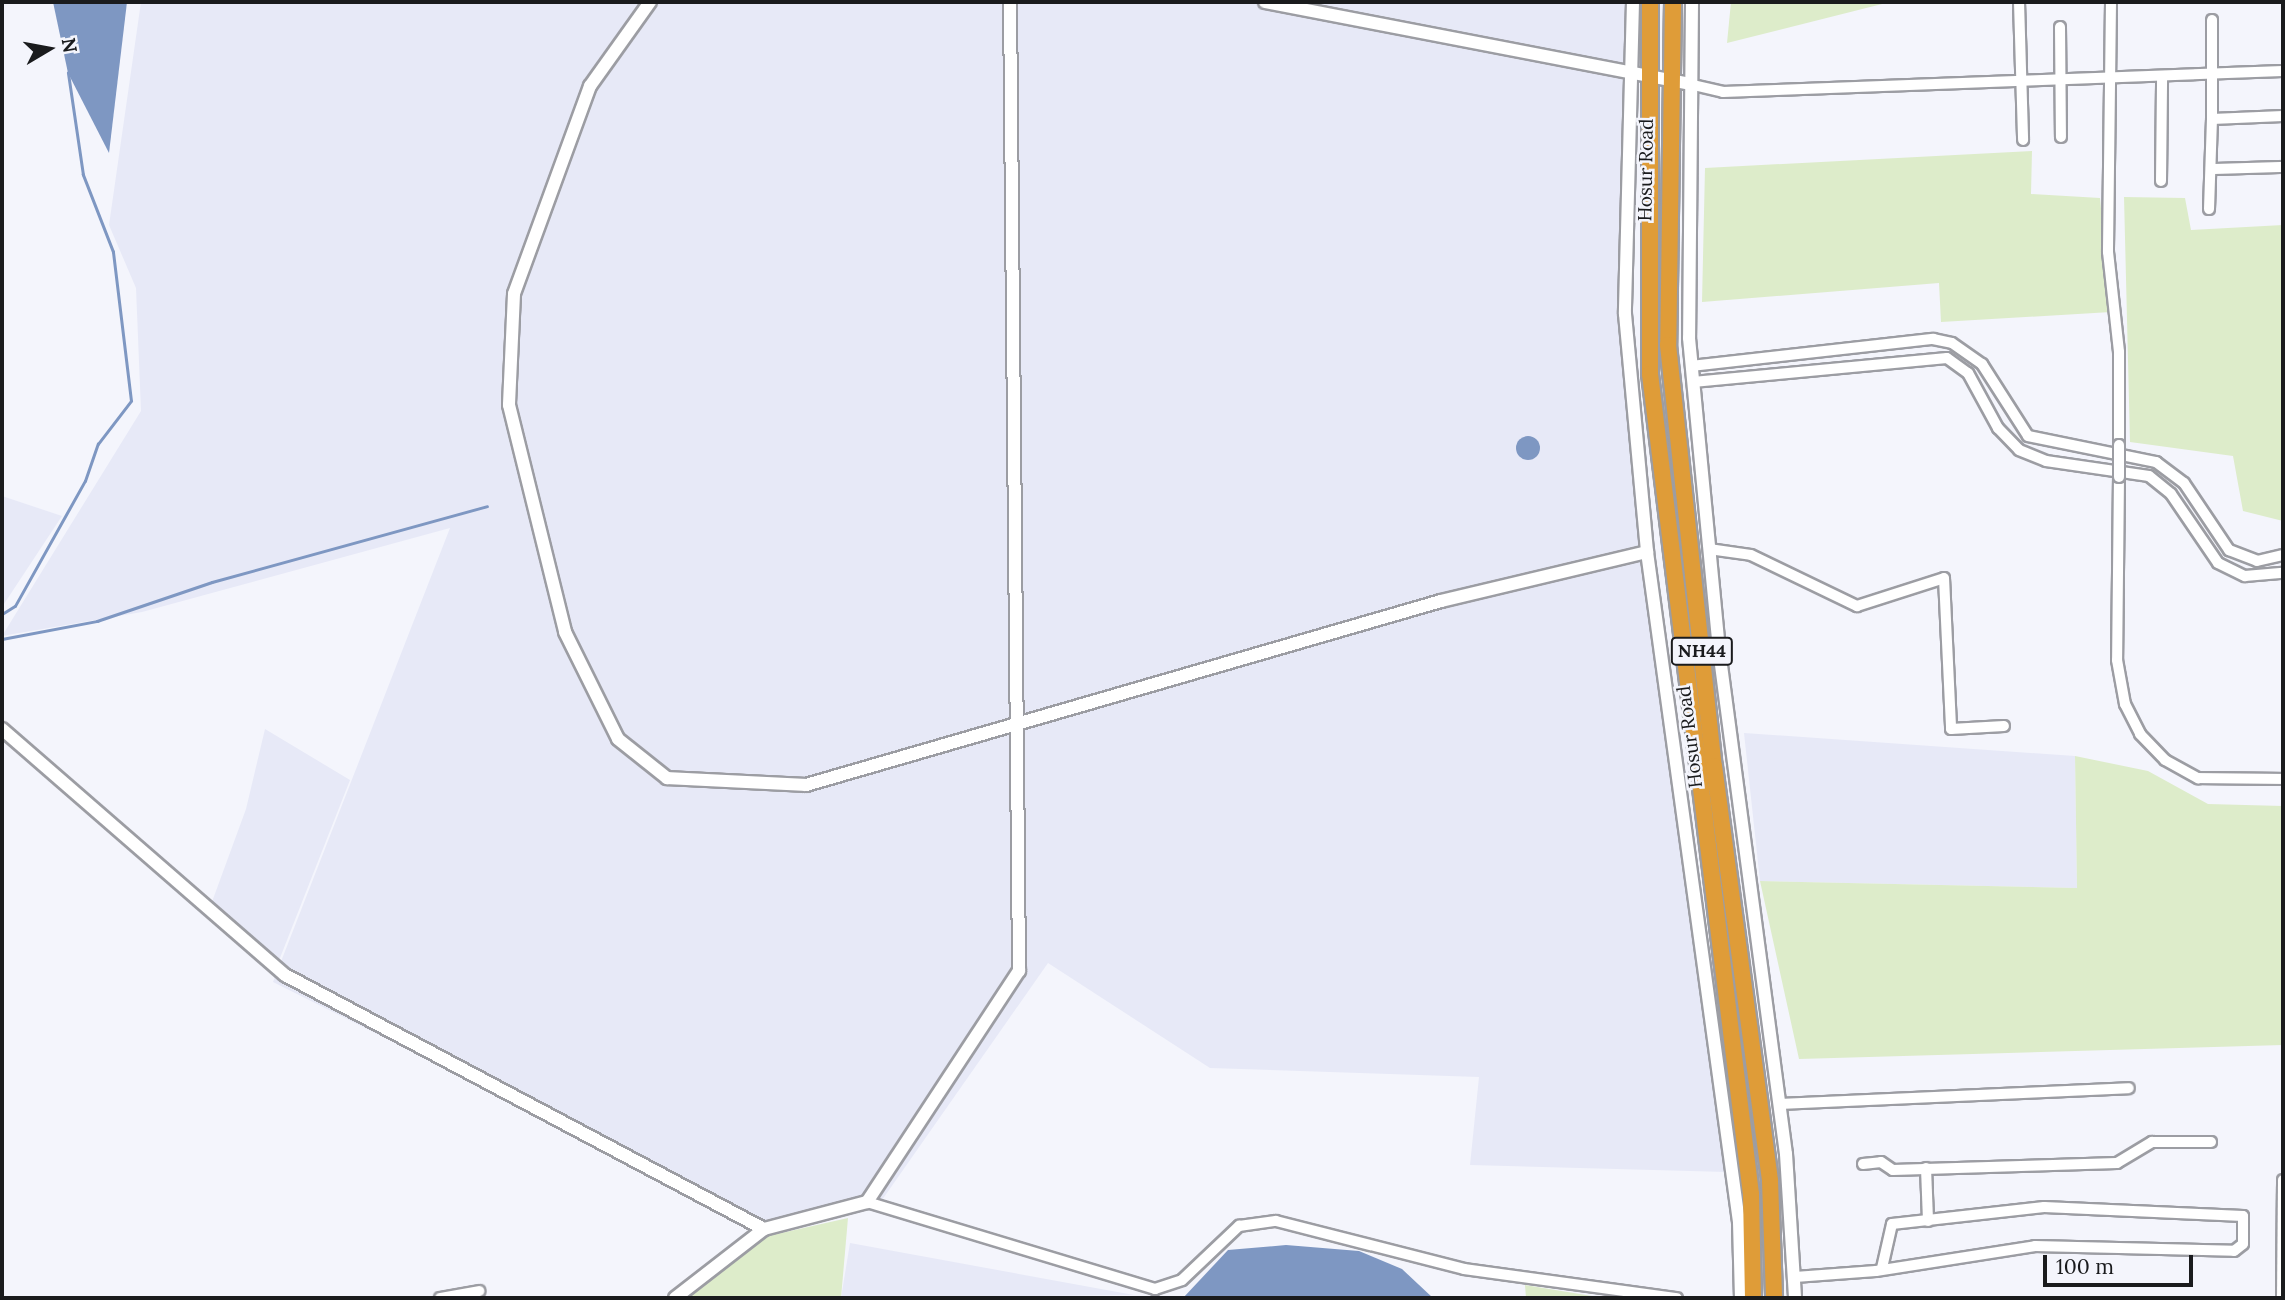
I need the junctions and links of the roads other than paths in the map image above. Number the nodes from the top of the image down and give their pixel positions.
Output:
1 (650, 2) edge
2 (1010, 2) edge
3 (1265, 2) edge
4 (1633, 2) edge
5 (1650, 2) edge
6 (1673, 2) edge
7 (1692, 2) edge
8 (2019, 2) edge
9 (2111, 3) edge
10 (2212, 20) dead end
11 (2060, 27) dead end
12 (2283, 71) edge
13 (2212, 75) junction
14 (1640, 77) junction
15 (2162, 77) junction
16 (1689, 78) junction
17 (2112, 78) junction
18 (2061, 79) junction
19 (2022, 80) junction
20 (1669, 81) junction
21 (2283, 116) edge
22 (2212, 119) junction
23 (2061, 137) dead end
24 (2024, 140) dead end
25 (2283, 167) edge
26 (2211, 169) junction
27 (2161, 181) dead end
28 (2209, 209) dead end
29 (1691, 366) junction
30 (1693, 382) junction
31 (1709, 549) junction
32 (1647, 552) junction
33 (2283, 555) edge
34 (2283, 573) edge
35 (1014, 725) junction
36 (2004, 726) dead end
37 (3, 732) edge
38 (2283, 779) edge
39 (2129, 1088) dead end
40 (1779, 1104) junction
41 (2211, 1142) dead end
42 (1739, 1161) junction
43 (1863, 1164) dead end
44 (1926, 1168) junction
45 (2283, 1180) edge
46 (867, 1202) junction
47 (1928, 1222) junction
48 (764, 1229) junction
49 (1882, 1268) junction
50 (1795, 1277) junction
51 (479, 1291) dead end
52 (440, 1298) edge
53 (675, 1298) edge
54 (1676, 1298) edge
55 (1741, 1298) edge
56 (1753, 1298) edge
57 (1774, 1298) edge
58 (1795, 1298) edge
59 (2282, 1298) edge

1 - 35 street
2 - 35 street
3 - 14 street
4 - 14 street
5 - 14 highway, Hosur Road / NH44
6 - 20 highway, Hosur Road / NH44
7 - 16 street
8 - 19 street
9 - 17 street
10 - 13 street
11 - 18 street
12 - 13 street
13 - 15 street
13 - 22 street
14 - 20 street
14 - 32 street
14 - 42 highway, Hosur Road / NH44
15 - 17 street
15 - 27 street
16 - 19 street
16 - 20 street
16 - 29 street
17 - 18 street
17 - 38 street, bridge
18 - 19 street
18 - 23 street
19 - 24 street
20 - 57 highway, Hosur Road / NH44
21 - 22 street
22 - 26 street
25 - 26 street
26 - 28 street
29 - 30 street
29 - 33 street
30 - 31 street
30 - 34 street
31 - 36 street
31 - 40 street
32 - 35 street
32 - 42 street
35 - 46 street
37 - 48 street
39 - 40 street
40 - 50 street
41 - 44 street
42 - 55 street
42 - 56 highway, Hosur Road / NH44
43 - 44 street
44 - 47 street
45 - 59 street
46 - 48 street
46 - 54 street
47 - 49 street
47 - 49 street
48 - 53 street
49 - 50 street
50 - 58 street
51 - 52 street

